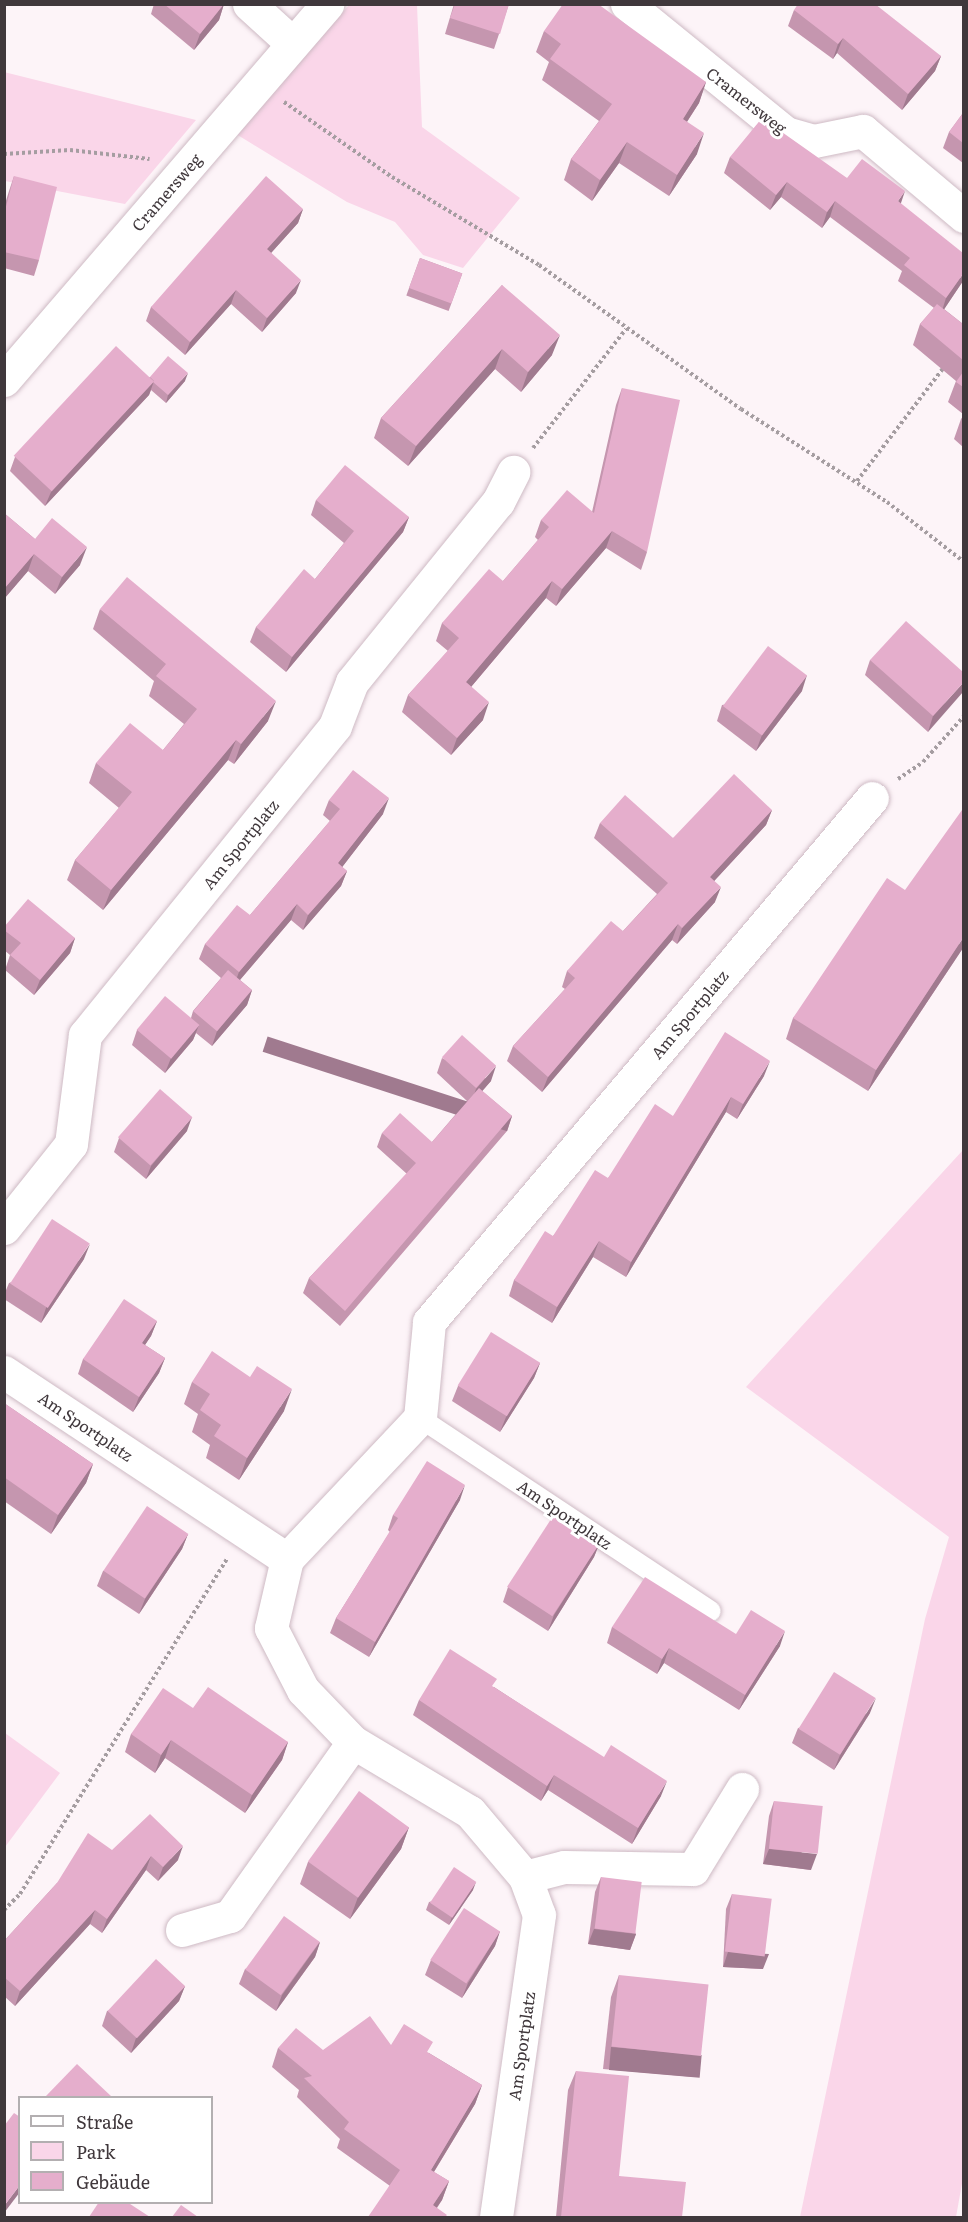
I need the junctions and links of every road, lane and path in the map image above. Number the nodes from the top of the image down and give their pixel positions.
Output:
1 (249, 4) edge
2 (327, 4) edge
3 (627, 4) edge
4 (293, 44) junction
5 (260, 83) junction
6 (4, 154) edge
7 (182, 173) junction
8 (963, 216) edge
9 (626, 329) junction
10 (950, 359) edge
11 (4, 380) edge
12 (513, 472) joint
13 (857, 481) junction
14 (963, 562) edge
15 (963, 716) edge
16 (872, 798) joint
17 (4, 1228) edge
18 (4, 1372) edge
19 (420, 1418) junction
20 (244, 1531) junction
21 (287, 1559) junction
22 (711, 1611) dead end
23 (353, 1742) junction
24 (742, 1789) dead end
25 (525, 1877) junction
26 (4, 1910) edge
27 (182, 1930) dead end
28 (496, 2217) edge

1 - 4 street
2 - 4 street, Cramersweg
3 - 8 street, Cramersweg
4 - 5 street, Cramersweg
5 - 7 street, Cramersweg
5 - 9 path
6 - 7 path
7 - 11 street, Cramersweg
9 - 12 path
9 - 13 path
10 - 13 path
12 - 17 street, Am Sportplatz
13 - 14 path
15 - 16 path
16 - 19 street, Am Sportplatz
18 - 20 street, Am Sportplatz
19 - 21 street
19 - 22 lane, Am Sportplatz
20 - 21 street, Am Sportplatz
20 - 26 path
21 - 23 street, Am Sportplatz
23 - 25 street, Am Sportplatz
23 - 27 street
24 - 25 street
25 - 28 street, Am Sportplatz

